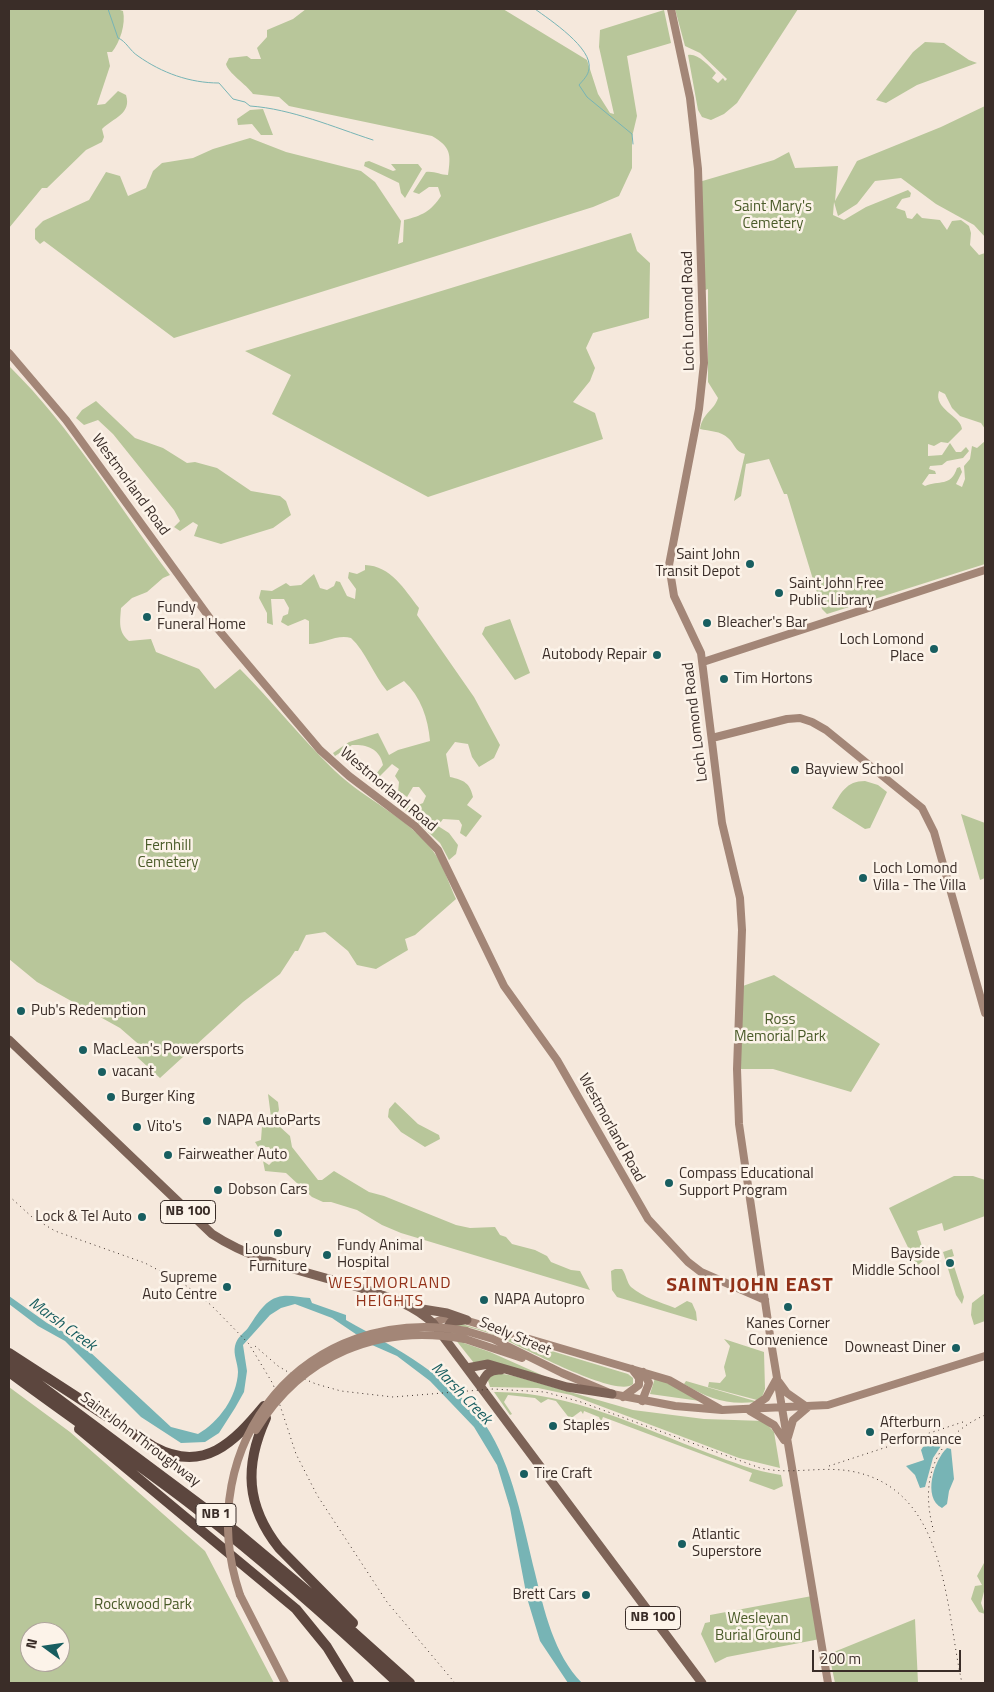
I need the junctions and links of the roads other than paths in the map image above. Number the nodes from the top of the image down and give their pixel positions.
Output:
1 (671, 9) edge
2 (9, 353) edge
3 (985, 570) edge
4 (703, 662) junction
5 (712, 738) junction
6 (985, 1013) edge
7 (9, 1040) edge
8 (760, 1264) junction
9 (762, 1283) junction
10 (750, 1286) junction
11 (736, 1288) junction
12 (765, 1300) junction
13 (414, 1307) junction
14 (467, 1320) junction
15 (433, 1323) junction
16 (447, 1342) junction
17 (9, 1353) edge
18 (985, 1356) edge
19 (9, 1362) edge
20 (467, 1368) junction
21 (632, 1369) junction
22 (506, 1370) junction
23 (9, 1372) edge
24 (643, 1372) junction
25 (776, 1378) junction
26 (480, 1386) junction
27 (37, 1393) junction
28 (612, 1394) junction
29 (623, 1397) junction
30 (642, 1402) junction
31 (808, 1407) junction
32 (781, 1409) junction
33 (266, 1410) junction
34 (722, 1410) junction
35 (748, 1410) junction
36 (788, 1446) junction
37 (285, 1683) edge
38 (349, 1683) edge
39 (398, 1683) edge
40 (411, 1683) edge
41 (702, 1683) edge
42 (828, 1683) edge

1 - 4 main road, Loch Lomond Road
2 - 11 main road, Westmorland Road
3 - 4 main road
4 - 5 main road, Loch Lomond Road
5 - 6 main road
5 - 8 main road, Loch Lomond Road
7 - 13 main road, NB 100
8 - 9 main road, Loch Lomond Road
8 - 10 main road
9 - 10 main road
9 - 12 main road, Loch Lomond Road
10 - 11 main road
11 - 12 main road, Westmorland Road
12 - 25 main road, Loch Lomond Road
13 - 14 main road
13 - 15 main road, NB 100
14 - 15 main road
14 - 16 main road
14 - 21 main road
15 - 16 main road, NB 100
16 - 20 main road, NB 100
17 - 33 highway
18 - 31 main road, Seely Street
19 - 40 highway, Saint John Throughway / NB 1
20 - 22 main road
20 - 26 main road, NB 100
21 - 24 main road
21 - 29 main road
22 - 26 main road
22 - 28 main road
23 - 27 highway, Saint John Throughway / NB 1
24 - 30 main road
24 - 34 main road
25 - 31 main road
25 - 32 main road, Loch Lomond Road
25 - 35 main road
26 - 41 main road, NB 100
27 - 38 highway
27 - 39 highway, Saint John Throughway / NB 1
28 - 29 main road, Seely Street
28 - 33 main road, Seely Street, bridge
29 - 30 main road, Seely Street
30 - 34 main road, Seely Street
31 - 32 main road, Seely Street
31 - 36 main road
32 - 35 main road, Seely Street
32 - 36 main road, Loch Lomond Road
33 - 37 main road, Seely Street, bridge
33 - 40 highway, bridge
34 - 35 main road, Seely Street
35 - 36 main road
36 - 42 main road, Loch Lomond Road

